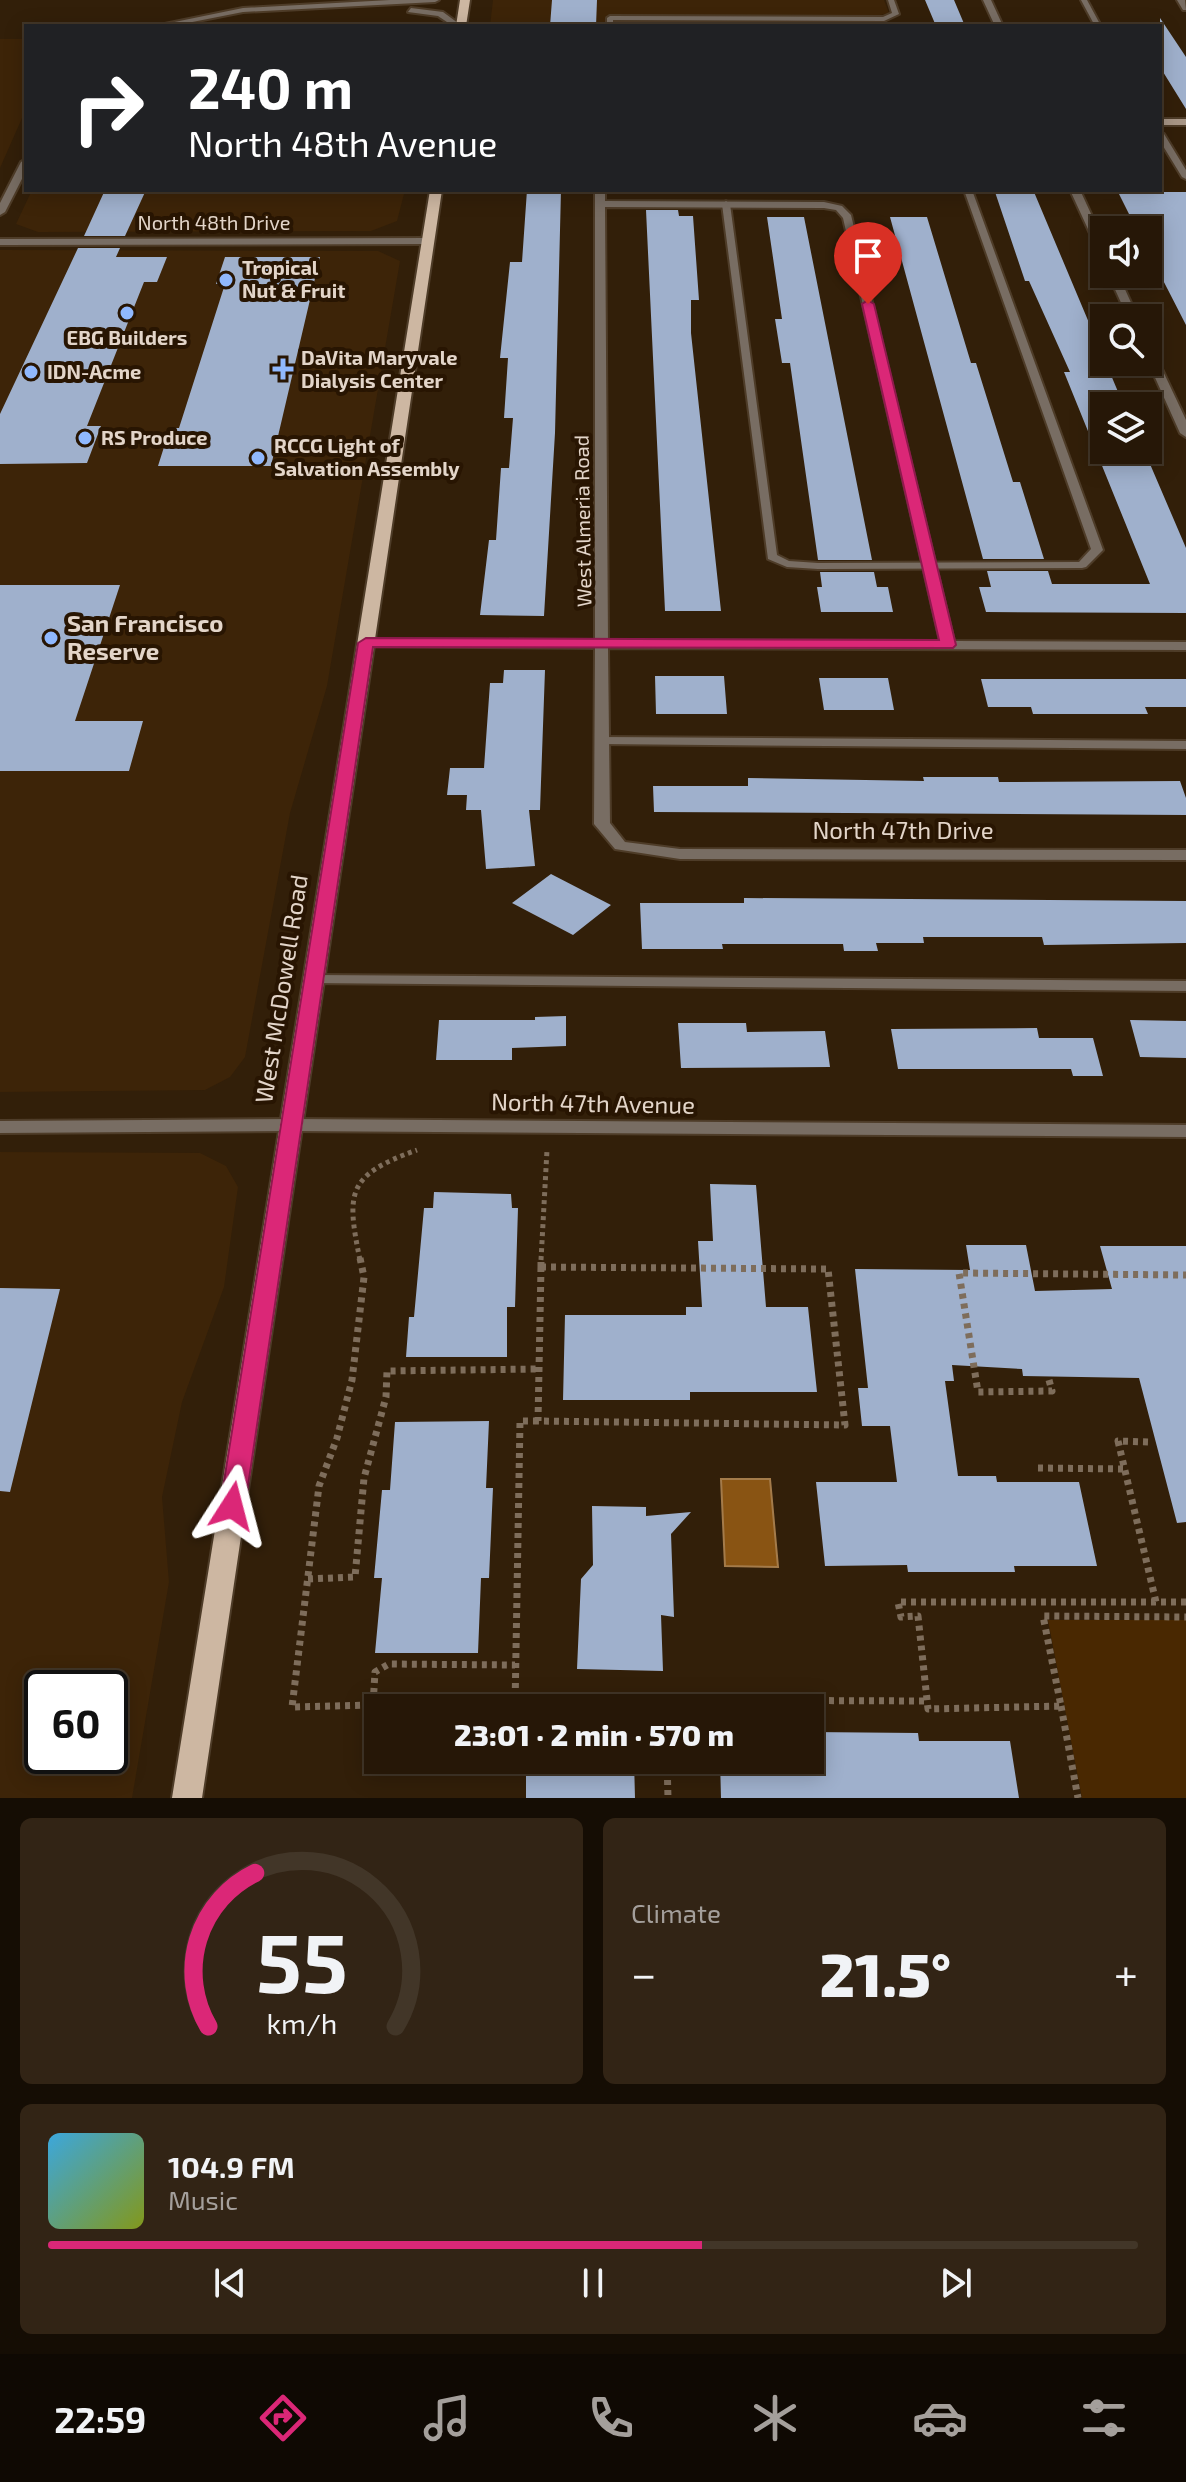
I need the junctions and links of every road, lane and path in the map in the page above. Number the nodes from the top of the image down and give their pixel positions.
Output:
1 (435, 0) edge
2 (465, 0) edge
3 (891, 0) edge
4 (987, 0) edge
5 (1084, 0) edge
6 (1181, 0) edge
7 (345, 6) junction
8 (1186, 8) edge
9 (168, 24) edge
10 (457, 24) edge
11 (460, 24) edge
12 (610, 24) edge
13 (998, 24) edge
14 (1097, 24) edge
15 (1162, 122) edge
16 (1186, 122) edge
17 (1162, 137) edge
18 (24, 166) edge
19 (1186, 177) edge
20 (436, 192) edge
21 (969, 192) edge
22 (1076, 192) edge
23 (600, 197) edge
24 (726, 204) junction
25 (0, 212) edge
26 (1090, 223) edge
27 (428, 241) junction
28 (0, 242) edge
29 (1160, 376) edge
30 (1186, 433) edge
31 (929, 565) junction
32 (366, 643) junction
33 (604, 643) junction
34 (948, 645) junction
35 (1186, 646) edge
36 (603, 741) junction
37 (1186, 745) edge
38 (620, 846) joint
39 (1186, 855) edge
40 (314, 980) junction
41 (1186, 986) edge
42 (291, 1125) junction
43 (0, 1127) edge
44 (1186, 1131) edge
45 (434, 1149) dead end
46 (534, 1150) dead end
47 (541, 1267) junction
48 (1186, 1275) edge
49 (539, 1369) junction
50 (1049, 1380) dead end
51 (538, 1421) junction
52 (1148, 1442) dead end
53 (1038, 1468) dead end
54 (1125, 1469) junction
55 (308, 1579) junction
56 (1156, 1602) junction
57 (1186, 1602) edge
58 (1186, 1617) edge
59 (515, 1665) junction
60 (515, 1694) edge
61 (824, 1701) edge
62 (927, 1701) junction
63 (1061, 1706) junction
64 (667, 1774) edge
65 (187, 1798) edge
66 (668, 1798) edge
67 (1078, 1798) edge

1 - 7 street
2 - 11 main road
3 - 12 lane
4 - 13 street
5 - 14 lane
6 - 8 street
7 - 9 street
7 - 10 street
15 - 16 street
17 - 19 lane
18 - 25 street
20 - 27 main road, West McDowell Road
21 - 31 lane
22 - 26 street
23 - 24 street
23 - 33 street, West Almeria Road
24 - 31 street
24 - 31 lane
27 - 28 street, North 48th Drive
27 - 32 main road, West McDowell Road
29 - 30 street
31 - 34 street
32 - 33 street
32 - 40 main road, West McDowell Road
33 - 34 street
33 - 36 street, West Almeria Road
34 - 35 street
36 - 37 lane
36 - 38 street, West Almeria Road
38 - 39 street, North 47th Drive
40 - 41 lane
40 - 42 main road, West McDowell Road
42 - 43 street, North 47th Avenue
42 - 44 street, North 47th Avenue
42 - 65 main road, West McDowell Road
45 - 55 path
46 - 47 path
47 - 49 path
47 - 51 path
48 - 50 path
49 - 51 path
49 - 55 path
51 - 59 path
52 - 54 path
53 - 54 path
54 - 56 path
55 - 59 path
56 - 57 path
56 - 62 path
58 - 63 path
59 - 60 path
61 - 62 path
62 - 63 path
63 - 67 path
64 - 66 path

